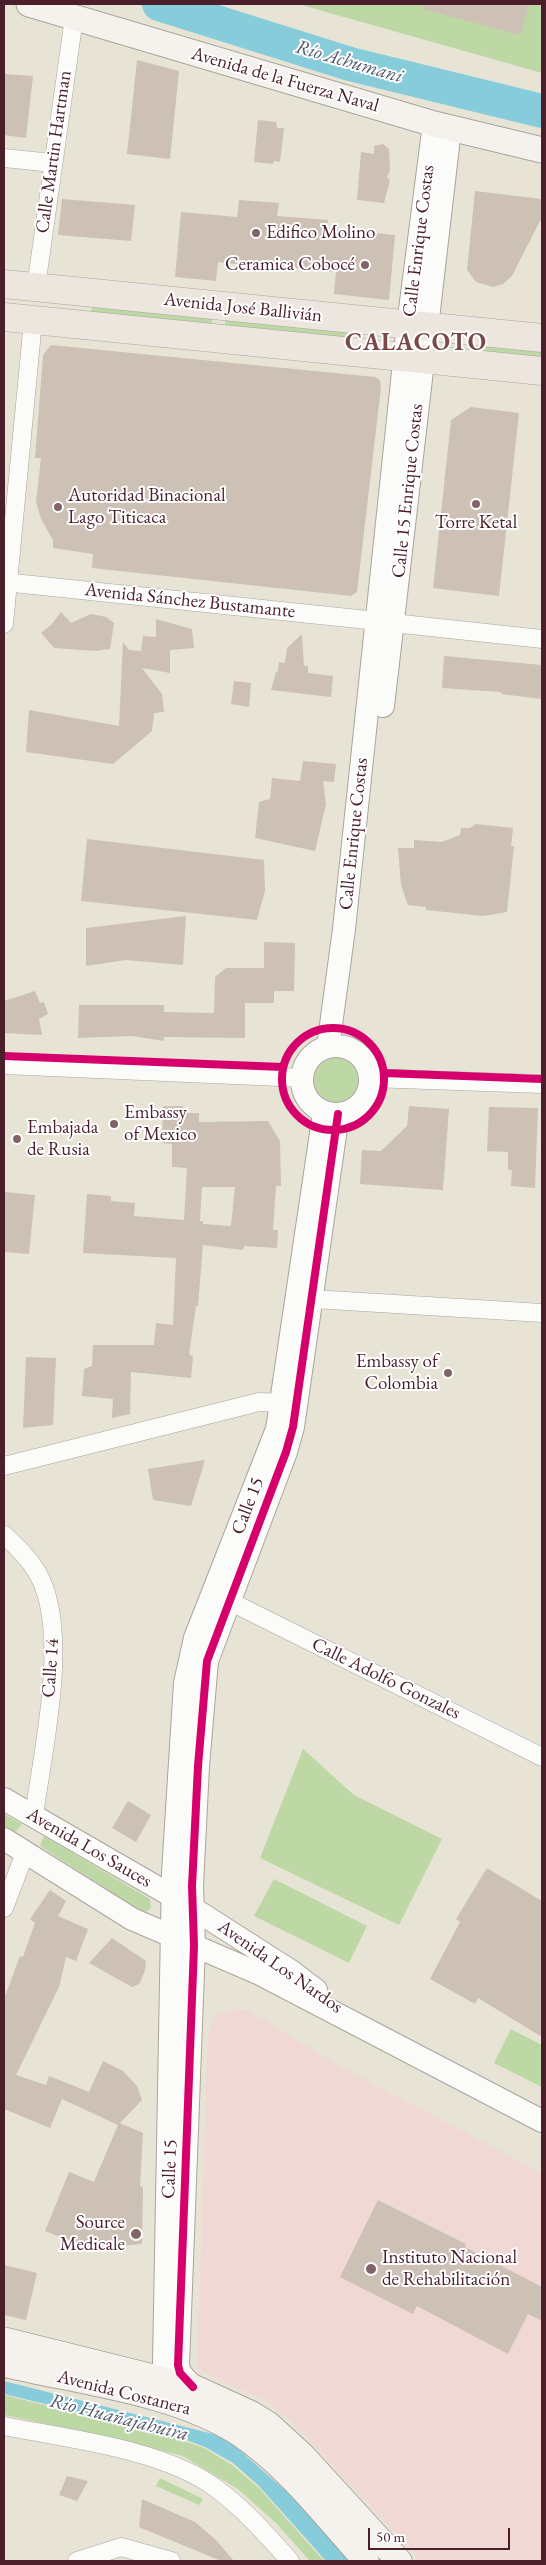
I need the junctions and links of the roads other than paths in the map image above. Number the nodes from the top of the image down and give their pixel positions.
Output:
1 (29, 4) edge
2 (74, 18) junction
3 (442, 127) junction
4 (542, 150) edge
5 (4, 158) edge
6 (53, 163) junction
7 (4, 284) edge
8 (36, 287) junction
9 (4, 317) edge
10 (33, 321) junction
11 (417, 326) junction
12 (542, 338) edge
13 (413, 358) junction
14 (542, 371) edge
15 (6, 582) edge
16 (385, 622) junction
17 (4, 624) edge
18 (542, 639) edge
19 (335, 1047) junction
20 (4, 1065) edge
21 (302, 1078) junction
22 (370, 1078) junction
23 (542, 1084) edge
24 (331, 1113) junction
25 (313, 1299) junction
26 (542, 1313) edge
27 (290, 1402) junction
28 (4, 1466) edge
29 (4, 1536) edge
30 (221, 1597) junction
31 (542, 1757) edge
32 (4, 1799) edge
33 (34, 1816) junction
34 (4, 1839) edge
35 (25, 1853) junction
36 (182, 1902) junction
37 (4, 1908) edge
38 (166, 1934) junction
39 (202, 1950) junction
40 (367, 2028) junction
41 (542, 2121) edge
42 (4, 2340) edge
43 (4, 2364) edge
44 (168, 2381) junction
45 (188, 2397) junction
46 (4, 2426) edge
47 (281, 2559) edge
48 (77, 2561) edge
49 (171, 2561) edge
50 (366, 2561) edge
51 (399, 2561) edge

1 - 2 main road, Avenida de la Fuerza Naval
2 - 3 main road, Avenida de la Fuerza Naval
2 - 6 street, Calle Martin Hartman
3 - 4 main road, Avenida de la Fuerza Naval
3 - 11 street, Calle Enrique Costas
5 - 6 street
6 - 8 street, Calle Martin Hartman
7 - 8 main road, Avenida José Ballivián
8 - 11 main road, Avenida José Ballivián
9 - 10 main road, Avenida José Ballivián
10 - 13 main road, Avenida José Ballivián
10 - 15 street
11 - 12 main road, Avenida José Ballivián
11 - 13 street, Calle Enrique Costas
13 - 14 main road, Avenida José Ballivián
13 - 16 street, Calle 15 Enrique Costas
15 - 16 street, Avenida Sánchez Bustamante
15 - 17 street
16 - 18 street, Avenida Sánchez Bustamante
16 - 19 street, Calle Enrique Costas
19 - 21 street
19 - 22 street
20 - 21 street
21 - 24 street
22 - 23 street
22 - 24 street
24 - 25 street, Calle 15
24 - 27 street, Calle 15
25 - 26 street
25 - 27 street, Calle 15
27 - 28 street
27 - 30 street, Calle 15
29 - 33 street, Calle 14
30 - 31 street, Calle Adolfo Gonzales
30 - 36 street, Calle 15
32 - 33 street, Avenida Los Sauces
33 - 35 street
33 - 36 street, Avenida Los Sauces
34 - 35 street
35 - 37 street
35 - 38 street
36 - 38 street, Calle 15
36 - 39 street, Calle 15
36 - 40 street, Avenida Los Nardos
38 - 39 street, Avenida Los Nardos
38 - 44 street, Calle 15
39 - 40 street, Avenida Los Nardos
39 - 45 street, Calle 15
40 - 41 street, Avenida Los Nardos
42 - 44 main road, Avenida Costanera
43 - 45 main road, Avenida Costanera
44 - 45 main road, Avenida Costanera
45 - 50 main road, Avenida Costanera
45 - 51 main road, Avenida Costanera
46 - 47 street
48 - 49 street

